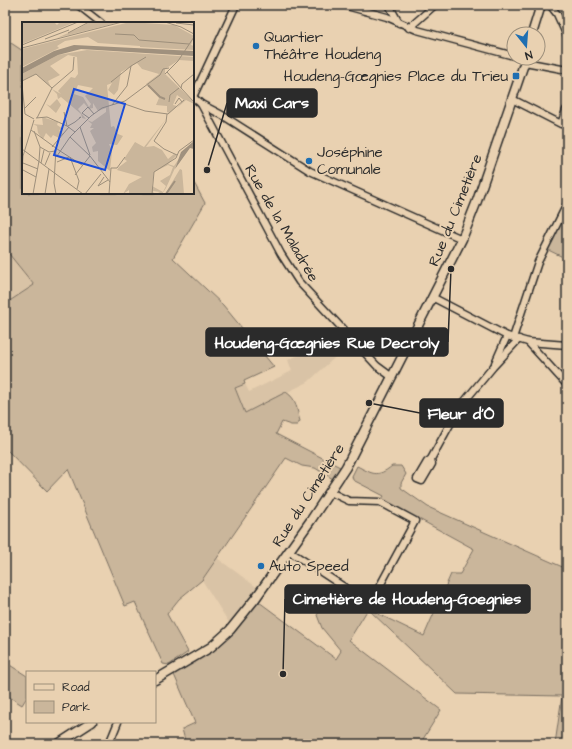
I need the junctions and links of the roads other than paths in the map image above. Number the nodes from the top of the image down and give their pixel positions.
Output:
1 (78, 5) edge
2 (236, 5) edge
3 (343, 5) edge
4 (389, 5) edge
5 (435, 5) edge
6 (541, 5) edge
7 (550, 5) edge
8 (100, 22) edge
9 (399, 23) junction
10 (534, 26) edge
11 (409, 28) junction
12 (567, 36) edge
13 (506, 54) edge
14 (546, 64) edge
15 (523, 66) edge
16 (567, 70) edge
17 (194, 95) edge
18 (194, 98) edge
19 (512, 99) junction
20 (201, 104) junction
21 (566, 110) dead end
22 (567, 204) edge
23 (462, 239) junction
24 (432, 297) junction
25 (513, 338) junction
26 (528, 342) junction
27 (567, 345) edge
28 (493, 366) junction
29 (392, 377) junction
30 (567, 386) edge
31 (419, 480) dead end
32 (330, 492) junction
33 (289, 551) junction
34 (156, 679) edge
35 (90, 723) edge
36 (118, 723) edge
37 (58, 744) edge
38 (109, 744) edge

1 - 8 street
2 - 17 street
3 - 9 street
4 - 9 street
5 - 11 street
6 - 10 street
7 - 12 street
9 - 11 street
11 - 13 street
14 - 16 street
15 - 19 street, Rue du Cimetière
18 - 20 street
19 - 21 street
19 - 23 street, Rue du Cimetière
20 - 23 street
20 - 29 street, Rue de la Maladrée
22 - 25 street
23 - 24 street, Rue du Cimetière
24 - 25 street
24 - 29 street, Rue du Cimetière
25 - 26 street
25 - 28 street
25 - 28 street
26 - 27 street
26 - 30 street
28 - 31 street
29 - 32 street, Rue du Cimetière
32 - 33 street, Rue du Cimetière
32 - 33 street
33 - 34 street, Rue du Cimetière
35 - 37 street
36 - 38 street

